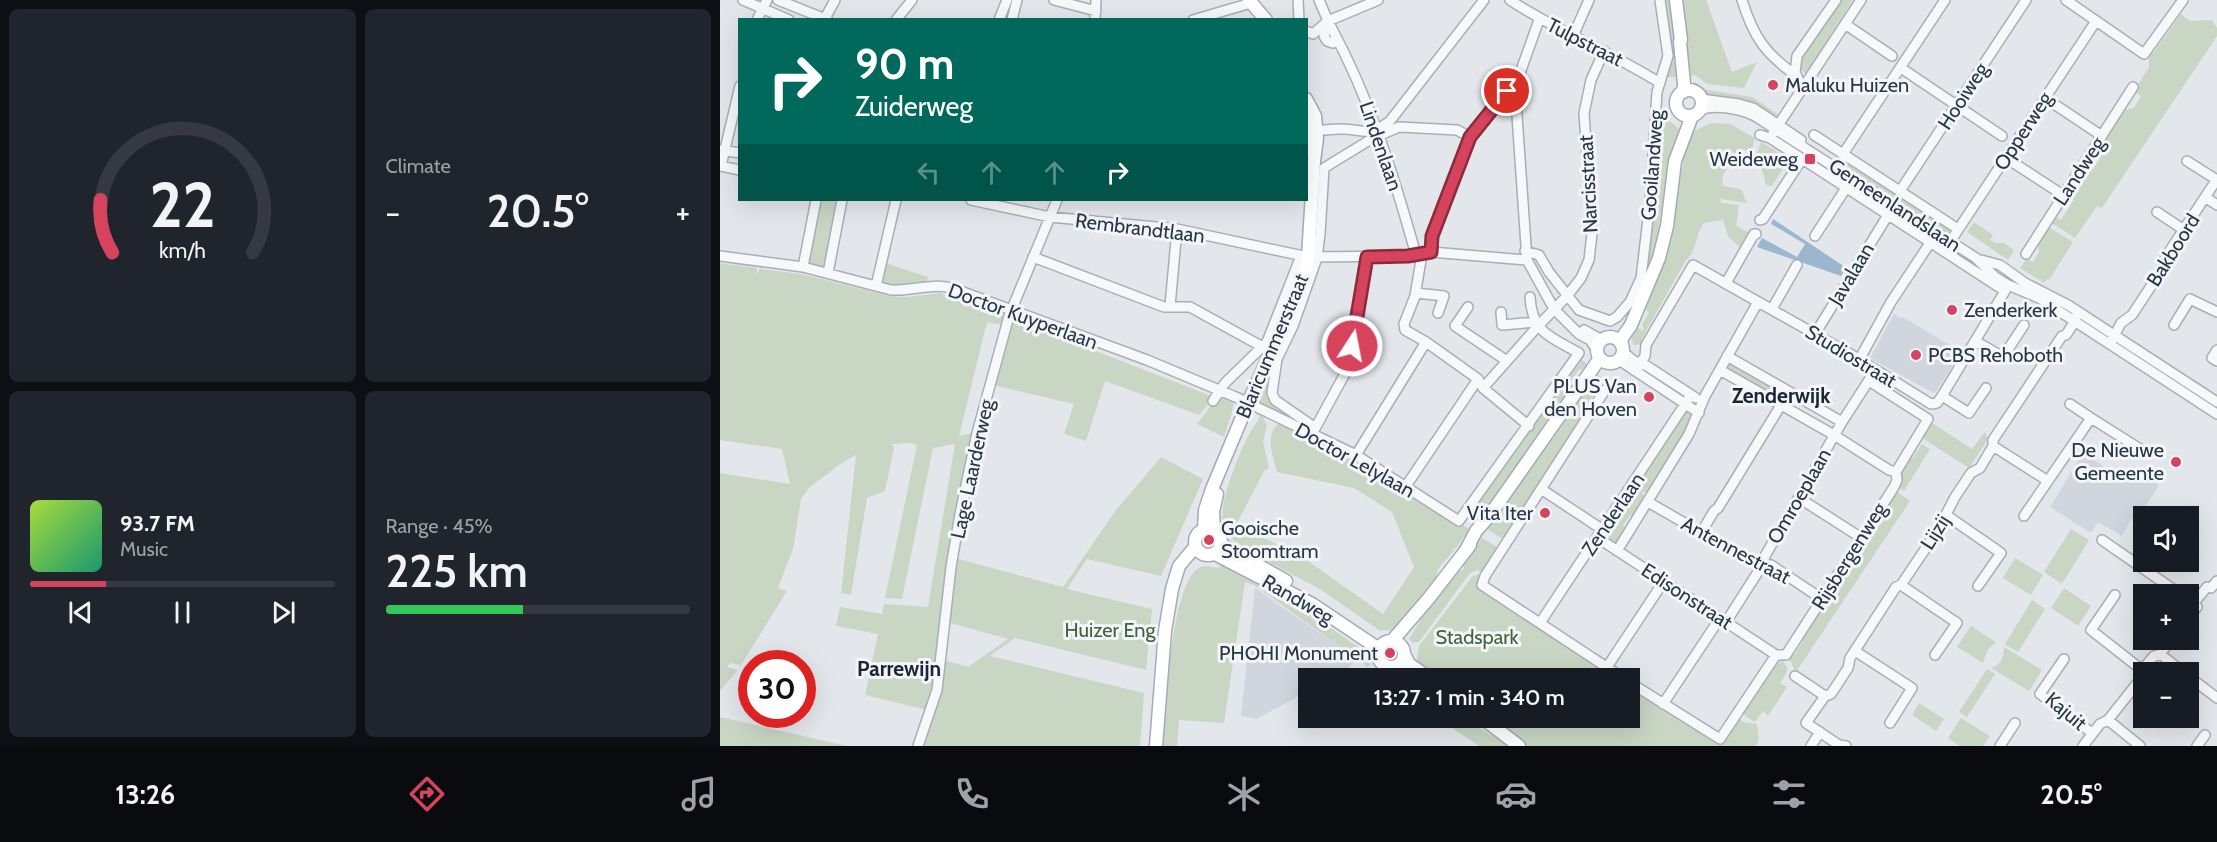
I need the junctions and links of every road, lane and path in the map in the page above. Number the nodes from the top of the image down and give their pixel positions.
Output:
1 (743, 0) edge
2 (778, 0) edge
3 (835, 0) edge
4 (912, 0) edge
5 (1054, 0) edge
6 (1096, 0) edge
7 (1298, 0) edge
8 (1318, 0) edge
9 (1378, 0) edge
10 (1484, 0) edge
11 (1510, 0) edge
12 (1589, 0) edge
13 (1660, 0) edge
14 (1676, 0) edge
15 (1742, 0) edge
16 (1836, 0) edge
17 (1861, 0) edge
18 (1945, 0) edge
19 (2026, 0) edge
20 (2066, 0) edge
21 (2183, 0) edge
22 (1250, 1) edge
23 (1011, 3) edge
24 (765, 4) edge
25 (1096, 15) edge
26 (758, 18) edge
27 (786, 18) edge
28 (823, 18) edge
29 (826, 18) edge
30 (898, 18) edge
31 (1000, 18) edge
32 (1199, 18) edge
33 (1264, 18) edge
34 (1299, 18) edge
35 (1539, 20) junction
36 (1328, 21) junction
37 (2096, 21) junction
38 (1845, 24) junction
39 (1308, 32) edge
40 (1573, 36) junction
41 (1338, 40) dead end
42 (1605, 51) junction
43 (1892, 56) dead end
44 (1901, 68) junction
45 (1797, 76) junction
46 (1660, 83) junction
47 (1515, 87) junction
48 (1802, 87) junction
49 (2133, 87) dead end
50 (738, 93) edge
51 (2045, 98) junction
52 (1692, 104) junction
53 (1956, 106) junction
54 (1308, 110) edge
55 (1311, 126) edge
56 (1777, 126) junction
57 (1378, 129) junction
58 (1814, 135) dead end
59 (2002, 136) dead end
60 (2102, 136) junction
61 (1470, 137) junction
62 (722, 150) edge
63 (738, 153) edge
64 (1843, 154) junction
65 (2006, 158) junction
66 (1802, 159) junction
67 (2187, 160) dead end
68 (1319, 164) junction
69 (721, 166) edge
70 (738, 170) edge
71 (2217, 180) edge
72 (1846, 188) junction
73 (1900, 191) junction
74 (1309, 192) edge
75 (2064, 195) junction
76 (2205, 197) junction
77 (816, 201) edge
78 (842, 201) edge
79 (896, 201) edge
80 (976, 201) edge
81 (1058, 201) edge
82 (2217, 205) edge
83 (2157, 212) dead end
84 (1888, 215) junction
85 (1050, 217) junction
86 (1762, 221) dead end
87 (1177, 229) junction
88 (1958, 230) junction
89 (2184, 230) junction
90 (1755, 233) dead end
91 (1815, 236) dead end
92 (1950, 242) junction
93 (1930, 243) junction
94 (1423, 254) junction
95 (2026, 254) dead end
96 (720, 256) edge
97 (1526, 256) junction
98 (1033, 257) junction
99 (1309, 257) junction
100 (1367, 257) junction
101 (1976, 258) junction
102 (1797, 265) dead end
103 (803, 267) junction
104 (828, 273) junction
105 (2015, 275) junction
106 (1726, 283) junction
107 (876, 286) junction
108 (2006, 288) junction
109 (1416, 293) junction
110 (1567, 296) junction
111 (1530, 297) dead end
112 (1758, 302) junction
113 (1170, 306) junction
114 (1468, 307) dead end
115 (1554, 309) junction
116 (1772, 309) junction
117 (1011, 310) junction
118 (2216, 310) edge
119 (1501, 312) dead end
120 (1438, 313) dead end
121 (2075, 317) junction
122 (1537, 324) junction
123 (2024, 324) dead end
124 (2174, 325) dead end
125 (1815, 334) junction
126 (2114, 339) junction
127 (1975, 341) junction
128 (1426, 342) junction
129 (1261, 346) junction
130 (1610, 350) junction
131 (2217, 350) edge
132 (1727, 357) junction
133 (1859, 360) junction
134 (1507, 361) junction
135 (2217, 361) edge
136 (1638, 367) junction
137 (1720, 370) junction
138 (1875, 370) junction
139 (1869, 381) junction
140 (1481, 383) junction
141 (1986, 388) dead end
142 (1220, 390) junction
143 (1605, 390) dead end
144 (1691, 395) junction
145 (1942, 396) junction
146 (1213, 401) dead end
147 (1703, 402) junction
148 (2217, 402) edge
149 (1248, 403) junction
150 (2070, 404) dead end
151 (1685, 405) junction
152 (1781, 405) junction
153 (1699, 413) junction
154 (2217, 414) edge
155 (2091, 418) junction
156 (1842, 422) junction
157 (1529, 426) junction
158 (1312, 434) junction
159 (1834, 435) junction
160 (1993, 446) junction
161 (2145, 452) dead end
162 (1356, 456) junction
163 (1896, 472) junction
164 (2048, 481) junction
165 (1406, 486) junction
166 (1541, 489) junction
167 (1799, 498) junction
168 (1648, 502) junction
169 (1946, 515) junction
170 (2024, 516) dead end
171 (1209, 530) junction
172 (1701, 533) junction
173 (1600, 534) junction
174 (1860, 537) junction
175 (2102, 540) dead end
176 (1208, 550) junction
177 (1617, 551) junction
178 (1763, 564) junction
179 (1664, 581) junction
180 (2167, 584) edge
181 (1902, 585) junction
182 (1978, 586) dead end
183 (2215, 587) edge
184 (2199, 594) edge
185 (2115, 595) dead end
186 (1822, 599) junction
187 (1723, 620) junction
188 (1540, 624) junction
189 (1392, 647) junction
190 (2163, 650) edge
191 (1855, 651) junction
192 (2160, 654) junction
193 (1776, 655) junction
194 (1935, 655) dead end
195 (2064, 659) dead end
196 (2149, 662) edge
197 (2170, 662) edge
198 (2133, 663) edge
199 (1395, 666) junction
200 (1607, 667) joint
201 (1398, 668) edge
202 (1415, 668) edge
203 (1796, 676) dead end
204 (2199, 684) edge
205 (1640, 689) edge
206 (2133, 689) edge
207 (1825, 696) junction
208 (2217, 698) edge
209 (1663, 704) junction
210 (2108, 720) junction
211 (1890, 723) dead end
212 (2015, 723) dead end
213 (1490, 728) edge
214 (1495, 728) edge
215 (1820, 732) junction
216 (2092, 733) junction
217 (2205, 735) dead end
218 (1505, 736) junction
219 (918, 746) edge
220 (1156, 746) edge
221 (1520, 746) edge
222 (1811, 746) edge
223 (1846, 746) edge
224 (2000, 746) edge
225 (2083, 746) edge
226 (2140, 746) edge
227 (2197, 746) edge

1 - 24 street
2 - 28 street
3 - 29 street
4 - 30 street
5 - 25 street
6 - 25 street
7 - 34 street
8 - 36 street
9 - 36 street
10 - 57 street
11 - 35 street, Tulpstraat
12 - 40 street
13 - 46 street, Gooilandweg
14 - 52 main road
15 - 45 street
16 - 45 street
17 - 38 street
18 - 44 street
19 - 53 street, Hooiweg
20 - 37 street
21 - 37 street
22 - 32 street
22 - 33 main road
23 - 31 street
24 - 26 street
24 - 27 street
35 - 40 street, Tulpstraat
35 - 47 street
36 - 39 street
37 - 51 street, Opperweg
38 - 43 street
38 - 48 street
40 - 42 street, Tulpstraat
41 - 57 street, Lindenlaan
42 - 46 street, Tulpstraat
42 - 110 street, Narcisstraat
44 - 53 street
44 - 64 street
45 - 48 street
46 - 110 street, Gooilandweg
47 - 61 street
47 - 97 street
48 - 56 street
49 - 60 street, Landweg
50 - 62 street
51 - 60 street
51 - 65 street, Opperweg
52 - 56 street, Gemeenlandslaan
52 - 130 main road, Gooilandweg
53 - 59 street
53 - 73 street, Hooiweg
54 - 55 main road, Blaricummerstraat
55 - 57 street
55 - 68 main road, Blaricummerstraat
56 - 66 street
56 - 92 street, Gemeenlandslaan
57 - 61 street
57 - 68 street
57 - 94 street, Lindenlaan
58 - 64 street, Gemeenlandslaan
60 - 75 street, Landweg
61 - 94 street
62 - 63 street
62 - 69 street
64 - 73 street, Gemeenlandslaan
65 - 75 street
65 - 88 street, Opperweg
66 - 72 street
66 - 86 street
67 - 71 street
68 - 74 main road, Blaricummerstraat
68 - 99 street, Blaricummerstraat
69 - 70 street
71 - 76 street, Bakboord
72 - 84 street
72 - 91 street
73 - 88 street, Gemeenlandslaan
74 - 99 main road, Blaricummerstraat
75 - 95 street, Landweg
76 - 82 street
76 - 89 street, Bakboord
77 - 103 street
78 - 104 street
79 - 107 street
80 - 85 street, Rembrandtlaan
81 - 85 street, Lage Laarderweg
83 - 89 street
84 - 93 street
84 - 125 street, Javalaan
85 - 87 street, Rembrandtlaan
85 - 98 street, Lage Laarderweg
87 - 99 street, Rembrandtlaan
87 - 113 street
88 - 92 street, Opperweg
89 - 126 street, Bakboord
90 - 106 street
92 - 101 street, Gemeenlandslaan
93 - 108 street
93 - 133 street
94 - 97 street, Rembrandtlaan
94 - 100 street, Rembrandtlaan
94 - 109 street
96 - 103 street, Doctor Kuyperlaan
97 - 110 street
97 - 115 street
98 - 113 street
98 - 117 street, Lage Laarderweg
99 - 100 street, Rembrandtlaan
99 - 129 street, Blaricummerstraat
99 - 149 main road, Blaricummerstraat
99 - 158 street, Blaricummerstraat
100 - 158 street
101 - 105 street, Gemeenlandslaan
101 - 108 street, Gemeenlandslaan
102 - 116 street
103 - 104 street, Doctor Kuyperlaan
104 - 107 street, Doctor Kuyperlaan
105 - 108 street
105 - 121 street, Gemeenlandslaan
106 - 112 street, Studiostraat
106 - 136 street, Studiostraat
107 - 117 street, Doctor Kuyperlaan
108 - 121 street, Gemeenlandslaan
108 - 127 street
109 - 120 street
109 - 128 street
110 - 115 street, Narcisstraat
111 - 122 street
112 - 116 street, Studiostraat
112 - 132 street
113 - 129 street
114 - 134 street
115 - 122 street, Narcisstraat
115 - 130 street
116 - 125 street, Studiostraat
117 - 142 street, Doctor Kuyperlaan
117 - 219 street, Lage Laarderweg
118 - 124 street
119 - 122 street
121 - 126 street, Gemeenlandslaan
121 - 160 street, Lijzij
122 - 134 street, Narcisstraat
122 - 157 street
123 - 127 street
125 - 133 street, Studiostraat
126 - 148 street, Gemeenlandslaan
126 - 154 street, Gemeenlandslaan
127 - 145 street
128 - 140 street
128 - 162 street
129 - 142 street, Blaricummerstraat
130 - 136 street
130 - 189 main road, Gooilandweg
131 - 135 street
132 - 137 street
132 - 156 street
133 - 138 street, Studiostraat
134 - 140 street, Narcisstraat
136 - 144 street
136 - 151 street
137 - 147 street
137 - 152 street
138 - 139 street, Omroeplaan
138 - 145 street, Studiostraat
139 - 156 street, Omroeplaan
139 - 163 street, Rijsbergenweg
140 - 157 street
140 - 165 street, Narcisstraat
141 - 145 street
142 - 146 street, Blaricummerstraat
142 - 149 street, Doctor Kuyperlaan
143 - 166 street
144 - 147 street
144 - 151 street, Zenderlaan
147 - 153 street, Zenderlaan
149 - 158 street, Doctor Lelylaan
149 - 171 main road, Blaricummerstraat
150 - 155 street
151 - 153 street
151 - 173 street, Zenderlaan
152 - 159 street
152 - 172 street
153 - 168 street, Zenderlaan
155 - 161 street
155 - 164 street
156 - 159 street, Omroeplaan
157 - 165 street, Doctor Lelylaan
158 - 162 street, Doctor Lelylaan
159 - 163 street
159 - 167 street, Omroeplaan
160 - 164 street
160 - 169 street, Lijzij
162 - 165 street, Doctor Lelylaan
163 - 174 street, Rijsbergenweg
164 - 170 street
166 - 173 street, Edisonstraat
166 - 188 street
167 - 174 street
167 - 178 street, Omroeplaan
168 - 172 street, Antennestraat
168 - 177 street, Zenderlaan
169 - 181 street, Lijzij
169 - 182 street
171 - 176 main road
171 - 176 main road, Blaricummerstraat
172 - 178 street, Antennestraat
173 - 177 street, Edisonstraat
173 - 188 street, Zenderlaan
174 - 186 street, Rijsbergenweg
175 - 180 street
176 - 189 main road, Randweg
176 - 220 main road
177 - 179 street, Edisonstraat
178 - 186 street, Antennestraat
178 - 187 street, Omroeplaan
179 - 187 street, Edisonstraat
179 - 200 street
181 - 191 street, Lijzij
181 - 194 street
183 - 184 street
185 - 198 street
186 - 193 street, Rijsbergenweg
187 - 193 street, Edisonstraat
187 - 209 street, Omroeplaan
188 - 200 street
189 - 199 main road, Gooilandweg
189 - 199 main road
189 - 202 main road, Randweg
190 - 192 street
191 - 207 street, Lijzij
191 - 211 street
192 - 196 street
192 - 197 street
193 - 209 street, Rijsbergenweg
195 - 216 street, Kajuit
199 - 201 main road
203 - 207 street
204 - 208 street
205 - 209 street
206 - 210 street
207 - 215 street, Lijzij
210 - 216 street
210 - 226 street
212 - 224 street
213 - 218 main road
214 - 218 main road
215 - 222 street
215 - 223 street
216 - 225 street
217 - 227 street
218 - 221 main road

